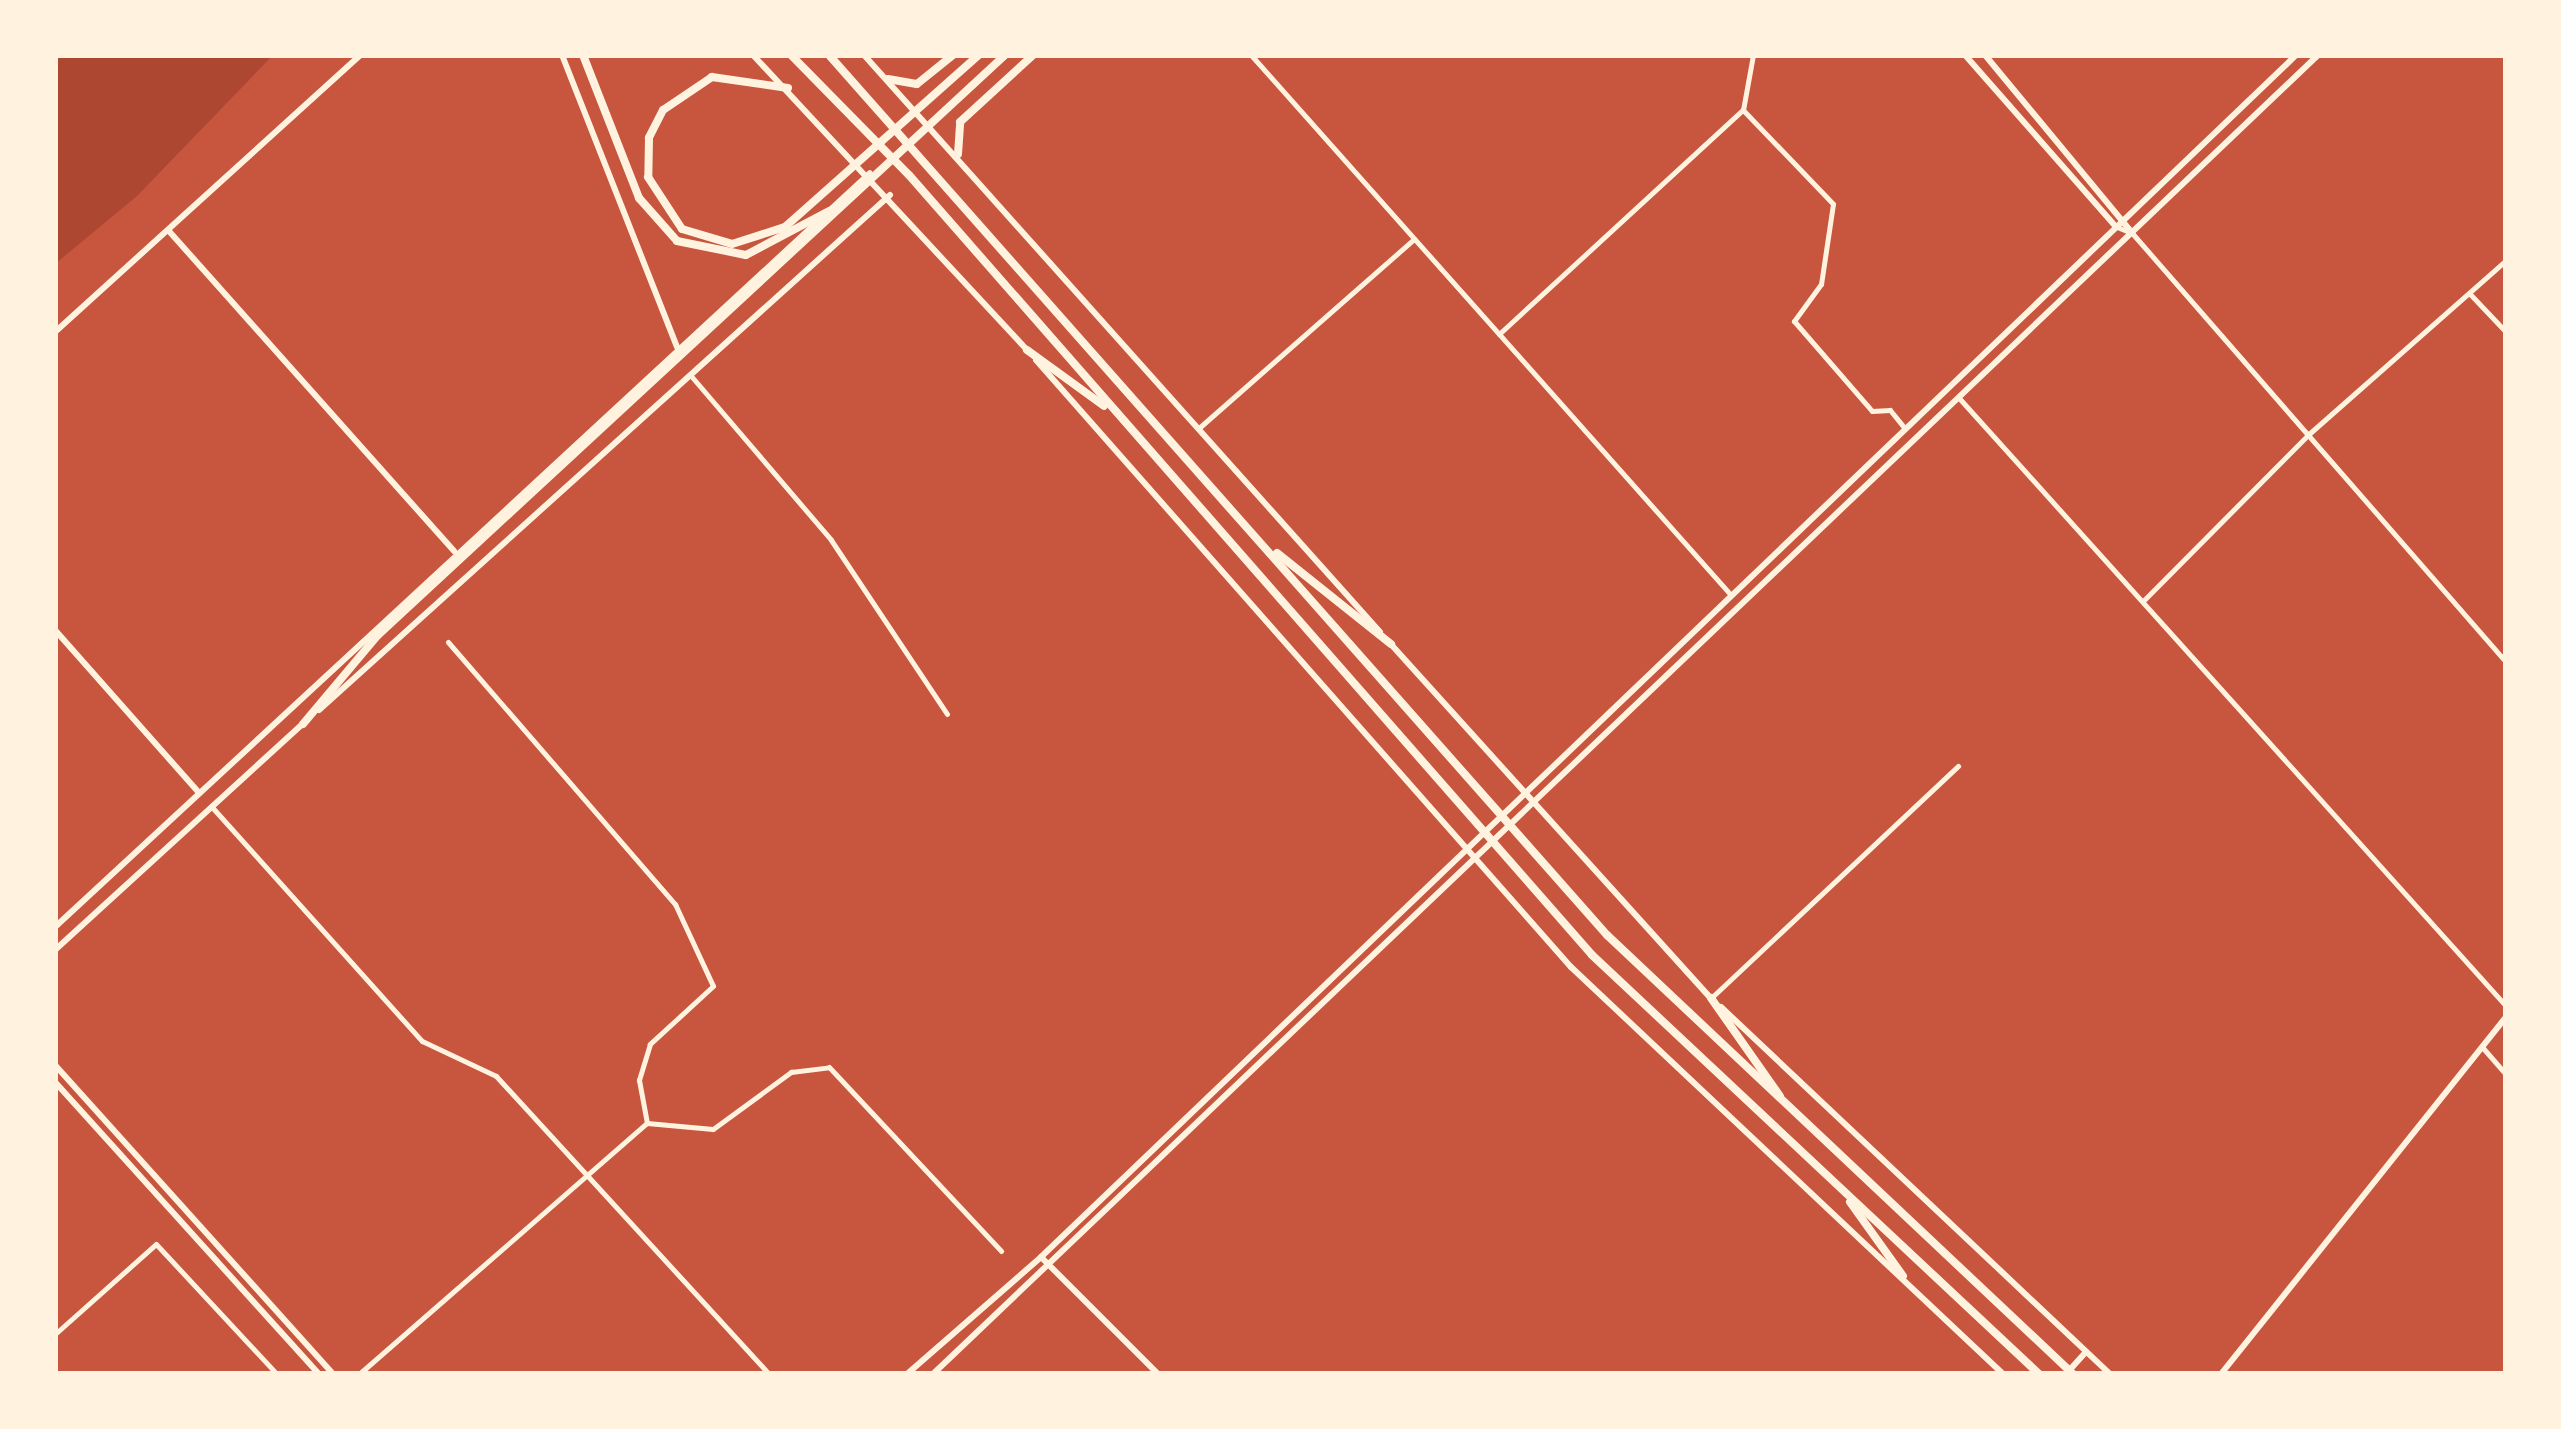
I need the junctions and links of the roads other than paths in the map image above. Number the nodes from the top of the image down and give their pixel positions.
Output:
1 (362, 55) edge
2 (562, 55) edge
3 (583, 55) edge
4 (752, 55) edge
5 (792, 55) edge
6 (830, 55) edge
7 (864, 55) edge
8 (953, 55) edge
9 (980, 55) edge
10 (1004, 55) edge
11 (1032, 55) edge
12 (1251, 55) edge
13 (1753, 55) edge
14 (1966, 55) edge
15 (1985, 55) edge
16 (2296, 55) edge
17 (2318, 55) edge
18 (888, 78) junction
19 (788, 88) junction
20 (1743, 110) junction
21 (958, 154) junction
22 (870, 173) junction
23 (890, 195) junction
24 (841, 203) junction
25 (2126, 216) junction
26 (2115, 226) junction
27 (168, 230) junction
28 (2132, 232) junction
29 (1414, 239) junction
30 (2506, 260) edge
31 (2470, 294) junction
32 (55, 332) edge
33 (2506, 332) edge
34 (1499, 334) junction
35 (677, 348) junction
36 (1027, 350) junction
37 (692, 376) junction
38 (1957, 396) junction
39 (1117, 415) junction
40 (1200, 427) junction
41 (1904, 427) junction
42 (2310, 433) junction
43 (1260, 539) junction
44 (454, 551) junction
45 (1730, 594) junction
46 (2144, 600) junction
47 (55, 630) edge
48 (448, 642) dead end
49 (1391, 644) junction
50 (2506, 662) edge
51 (947, 714) dead end
52 (304, 724) junction
53 (1958, 766) dead end
54 (199, 793) junction
55 (1520, 795) junction
56 (1529, 804) junction
57 (211, 806) junction
58 (1463, 846) junction
59 (1471, 855) junction
60 (55, 927) edge
61 (55, 950) edge
62 (1710, 998) junction
63 (2506, 1006) edge
64 (2506, 1017) edge
65 (2483, 1048) junction
66 (55, 1065) edge
67 (2506, 1074) edge
68 (55, 1082) edge
69 (1788, 1108) junction
70 (647, 1123) junction
71 (590, 1174) junction
72 (1838, 1186) junction
73 (1001, 1252) dead end
74 (1041, 1257) junction
75 (1052, 1269) junction
76 (1903, 1276) junction
77 (55, 1334) edge
78 (2086, 1352) junction
79 (317, 1371) edge
80 (2038, 1373) edge
81 (277, 1374) edge
82 (306, 1374) edge
83 (333, 1374) edge
84 (359, 1374) edge
85 (769, 1374) edge
86 (907, 1374) edge
87 (933, 1374) edge
88 (1158, 1374) edge
89 (2002, 1374) edge
90 (2070, 1374) edge
91 (2110, 1374) edge
92 (2221, 1374) edge

1 - 27 street
2 - 35 street
3 - 24 main road
4 - 19 street
5 - 39 main road
6 - 43 main road
7 - 18 street
8 - 18 main road
9 - 19 main road
10 - 24 main road
11 - 21 main road
12 - 29 street
13 - 20 street
14 - 26 street
15 - 25 street
16 - 25 street
17 - 28 street
18 - 21 street
19 - 22 street
20 - 34 street
20 - 41 street
21 - 40 street
22 - 23 street
22 - 35 street
23 - 36 street
23 - 37 street
24 - 52 main road
25 - 26 street
25 - 28 street
26 - 28 street
26 - 41 street
27 - 32 street
27 - 44 street
28 - 38 street
28 - 42 street
29 - 34 street
29 - 40 street
30 - 31 street
31 - 33 street
31 - 42 street
34 - 45 street
35 - 44 street
36 - 39 main road
36 - 58 street
37 - 51 street
37 - 52 street
38 - 46 street
38 - 56 street
39 - 72 main road
40 - 49 street
41 - 45 street
42 - 46 street
42 - 50 street
43 - 49 main road
43 - 69 main road
44 - 54 street
45 - 55 street
46 - 63 street
47 - 54 street
48 - 70 street
49 - 55 street
52 - 57 street
53 - 62 street
54 - 57 street
54 - 60 street
55 - 56 street
55 - 58 street
56 - 59 street
56 - 62 street
57 - 61 street
57 - 71 street
58 - 59 street
58 - 74 street
59 - 75 street
59 - 76 street
62 - 69 main road
62 - 78 street
64 - 65 street
65 - 67 street
65 - 92 street
66 - 83 street
68 - 79 street
69 - 90 main road
70 - 71 street
70 - 73 street
71 - 84 street
71 - 85 street
72 - 76 main road
72 - 80 main road
74 - 75 street
74 - 86 street
75 - 87 street
75 - 88 street
76 - 89 street
77 - 81 street
78 - 90 street
78 - 91 street
79 - 82 street

